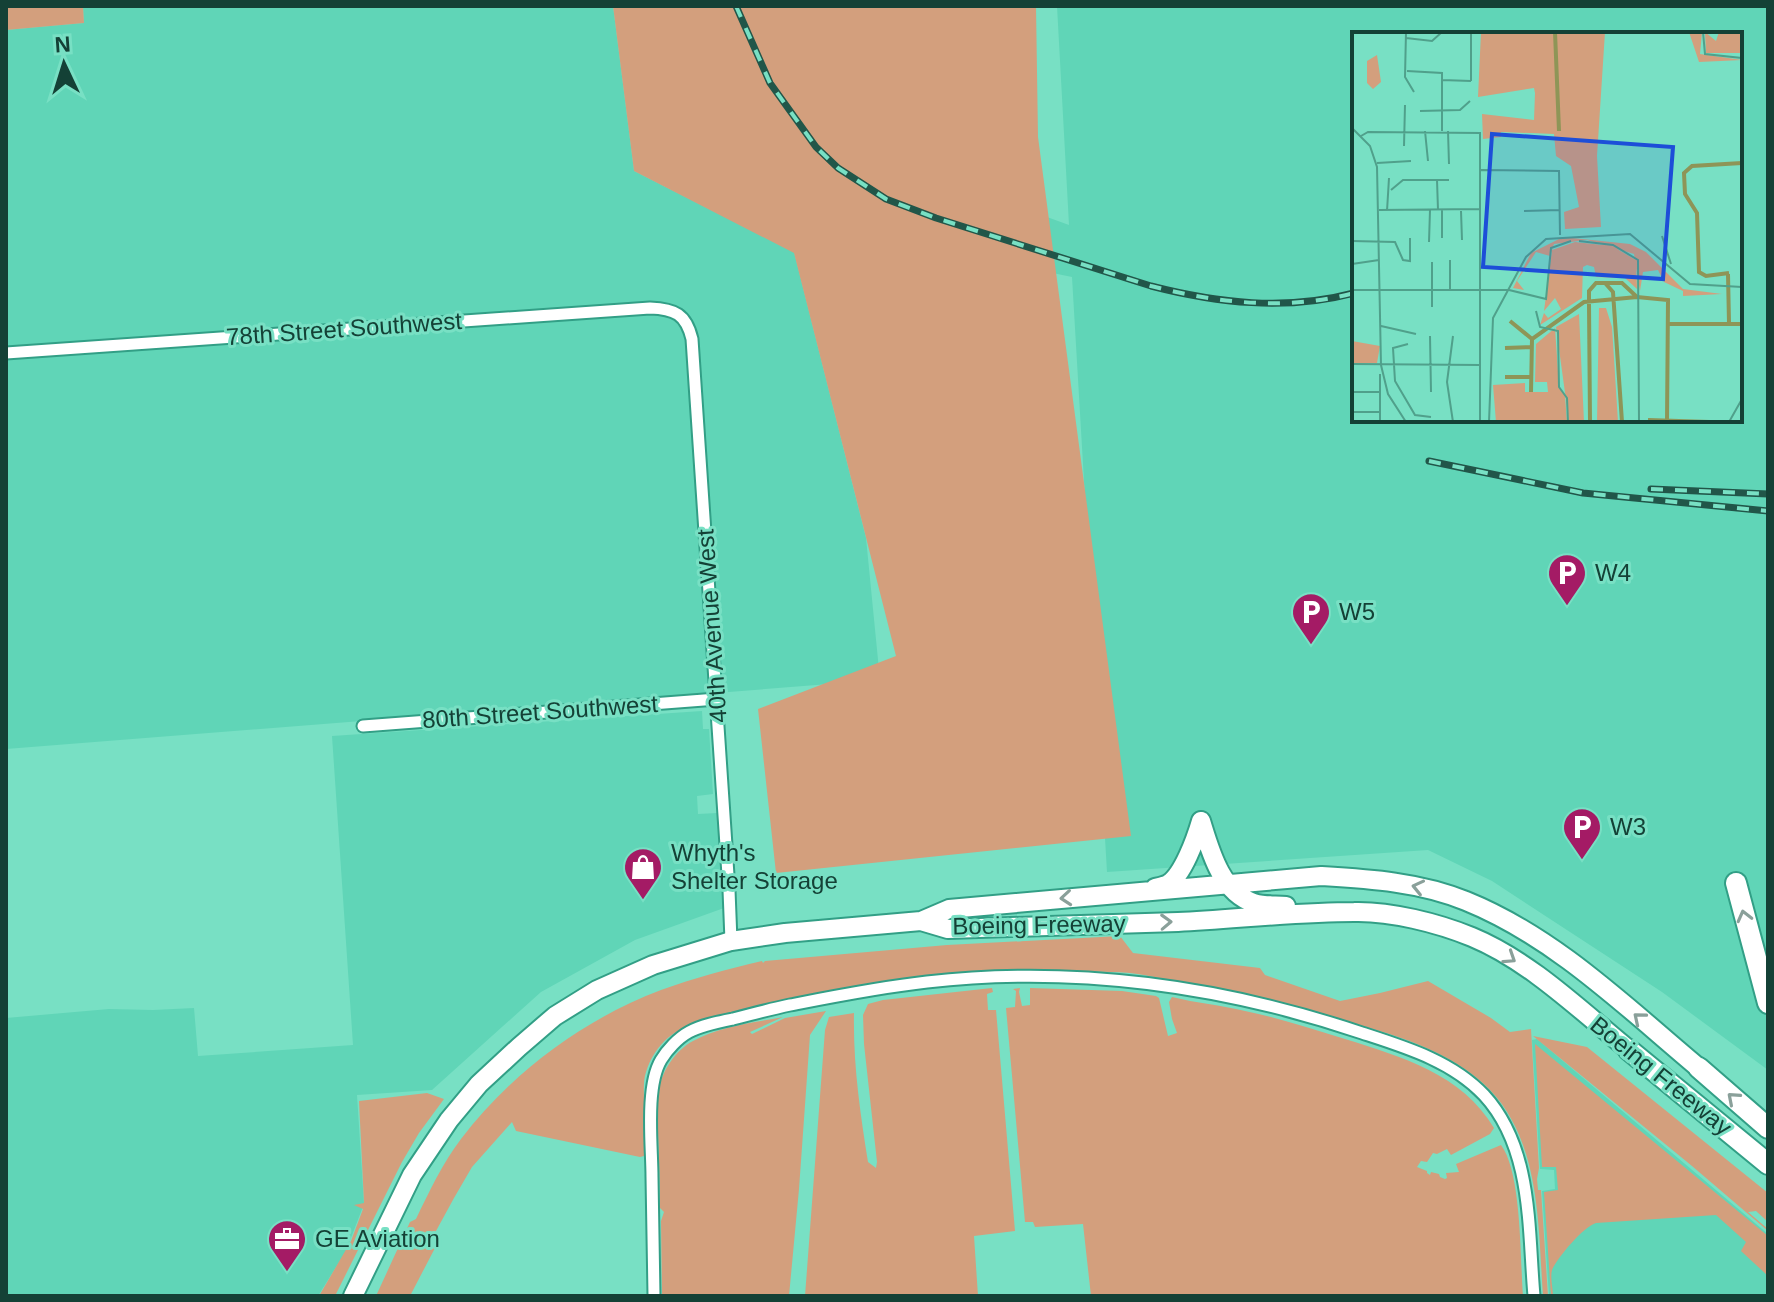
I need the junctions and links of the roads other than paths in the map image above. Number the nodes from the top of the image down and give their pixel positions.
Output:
1 (680, 315) joint
2 (6, 353) edge
3 (717, 699) junction
4 (363, 726) dead end
5 (1227, 883) junction
6 (1736, 883) dead end
7 (1145, 891) junction
8 (1356, 911) junction
9 (921, 921) junction
10 (731, 941) junction
11 (1768, 1003) edge
12 (1629, 1050) joint
13 (1699, 1068) joint
14 (1768, 1128) edge
15 (1768, 1164) edge
16 (353, 1296) edge
17 (654, 1296) edge
18 (1534, 1296) edge

1 - 2 street, 78th Street Southwest
1 - 3 street, 40th Avenue West
3 - 4 street, 80th Street Southwest
3 - 10 street, 40th Avenue West
5 - 7 highway, Boeing Freeway
5 - 7 highway
5 - 8 highway
13 -> 5 highway, Boeing Freeway
11 -> 6 highway
7 -> 9 highway, Boeing Freeway
9 -> 8 highway, Boeing Freeway
8 -> 12 highway, Boeing Freeway
9 - 10 highway
10 - 16 highway
12 - 15 highway, Boeing Freeway
14 -> 13 highway, Boeing Freeway
17 - 18 street

